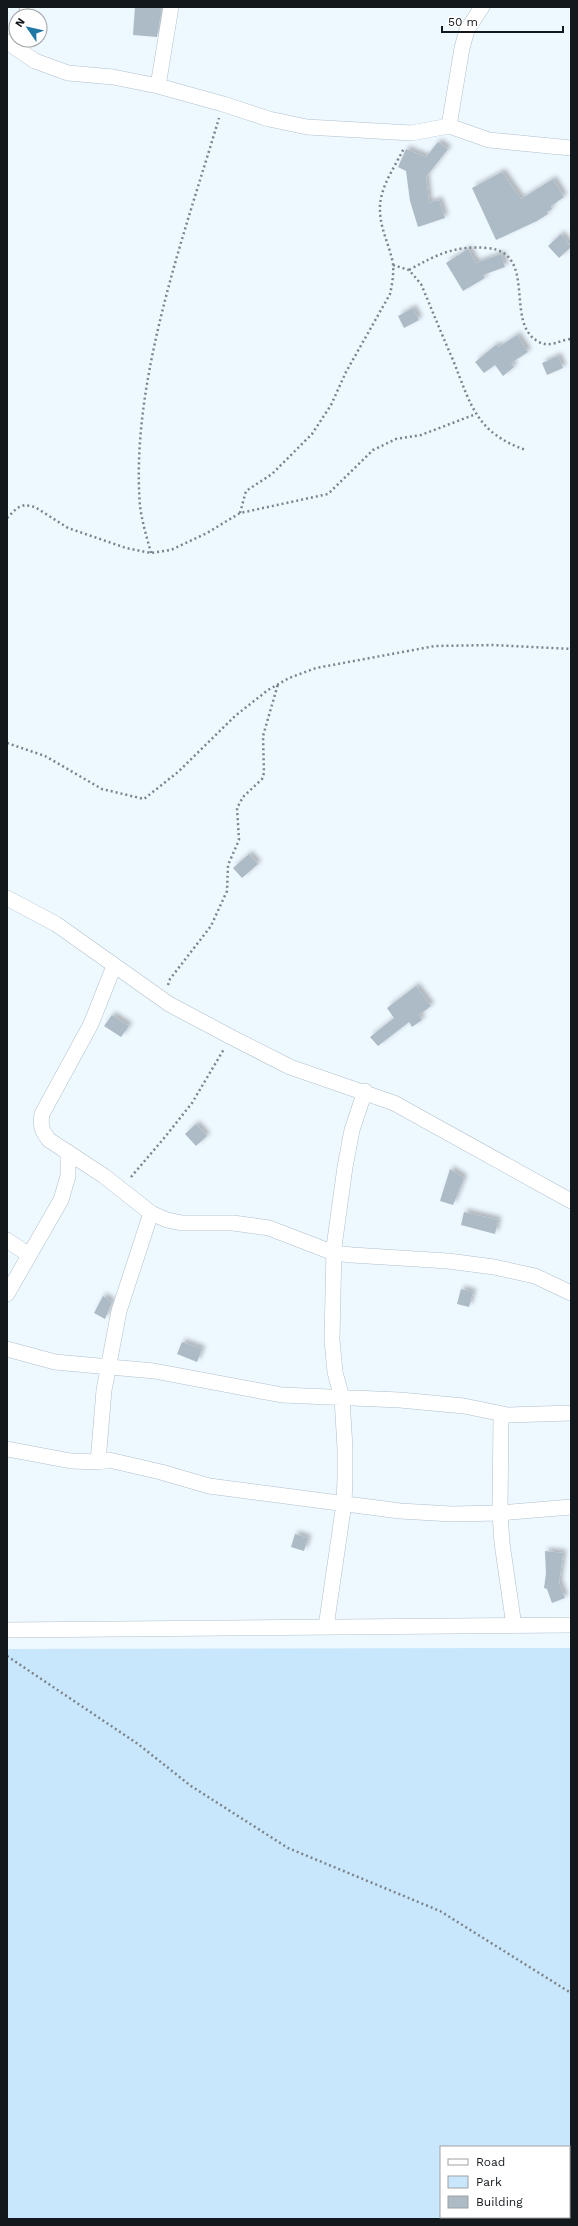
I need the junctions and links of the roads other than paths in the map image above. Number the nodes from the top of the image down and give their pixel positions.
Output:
1 (171, 7) edge
2 (482, 7) edge
3 (21, 48) edge
4 (158, 86) junction
5 (449, 126) junction
6 (571, 148) edge
7 (7, 898) edge
8 (114, 966) junction
9 (365, 1091) junction
10 (68, 1152) junction
11 (571, 1201) edge
12 (150, 1213) junction
13 (7, 1240) edge
14 (334, 1253) junction
15 (29, 1255) junction
16 (571, 1292) edge
17 (7, 1294) edge
18 (7, 1349) edge
19 (108, 1368) junction
20 (342, 1398) junction
21 (571, 1413) edge
22 (501, 1414) junction
23 (7, 1448) edge
24 (98, 1462) junction
25 (344, 1502) junction
26 (571, 1507) edge
27 (500, 1513) junction
28 (571, 1625) edge
29 (514, 1626) junction
30 (326, 1627) junction
31 (7, 1630) edge

1 - 4 street
2 - 5 street
3 - 4 street
4 - 5 street
5 - 6 street
7 - 8 street
8 - 9 street
8 - 10 street
9 - 11 street
9 - 14 street
10 - 12 street
10 - 15 street
12 - 14 street
12 - 19 street
13 - 15 street
14 - 16 street
14 - 20 street
15 - 17 street
18 - 19 street
19 - 20 street
19 - 24 street
20 - 22 street
20 - 25 street
21 - 22 street
22 - 27 street
23 - 24 street
24 - 25 street
25 - 27 street
25 - 30 street
26 - 27 street
27 - 29 street
28 - 29 street
29 - 30 street
30 - 31 street

